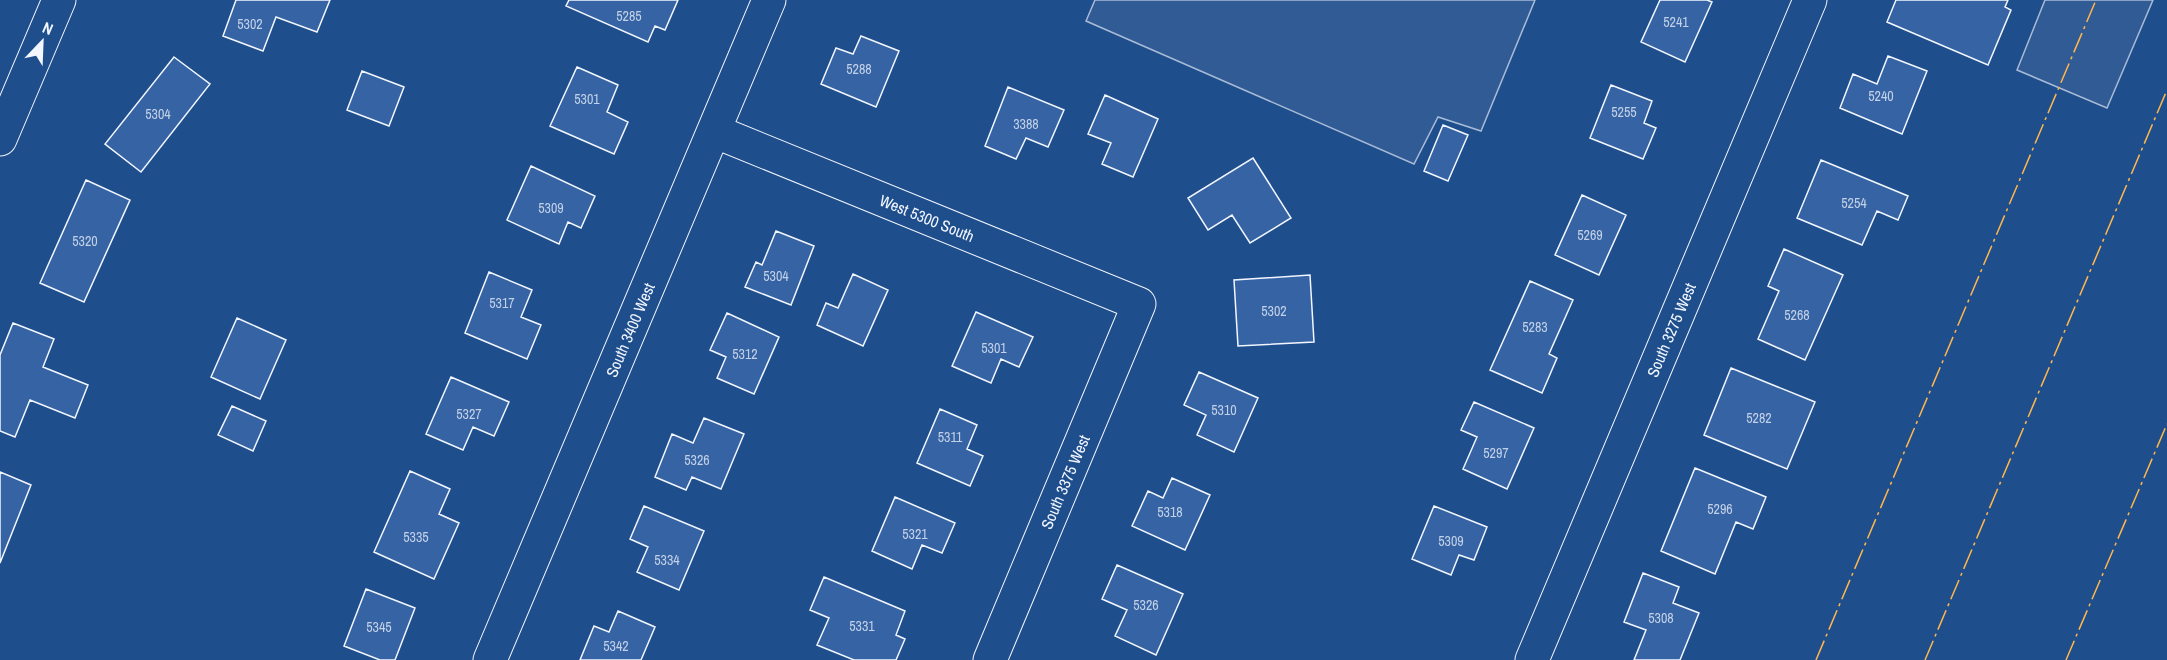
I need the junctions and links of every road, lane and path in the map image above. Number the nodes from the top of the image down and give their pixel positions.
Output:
1 (59, 0) edge
2 (769, 0) edge
3 (1810, 0) edge
4 (714, 131) junction
5 (0, 140) edge
6 (1140, 304) joint
7 (490, 660) edge
8 (990, 660) edge
9 (1532, 660) edge

1 - 5 street
2 - 4 street, South 3400 West
3 - 9 street, South 3275 West
4 - 6 street, West 5300 South
4 - 7 street, South 3400 West
6 - 8 street, South 3375 West

